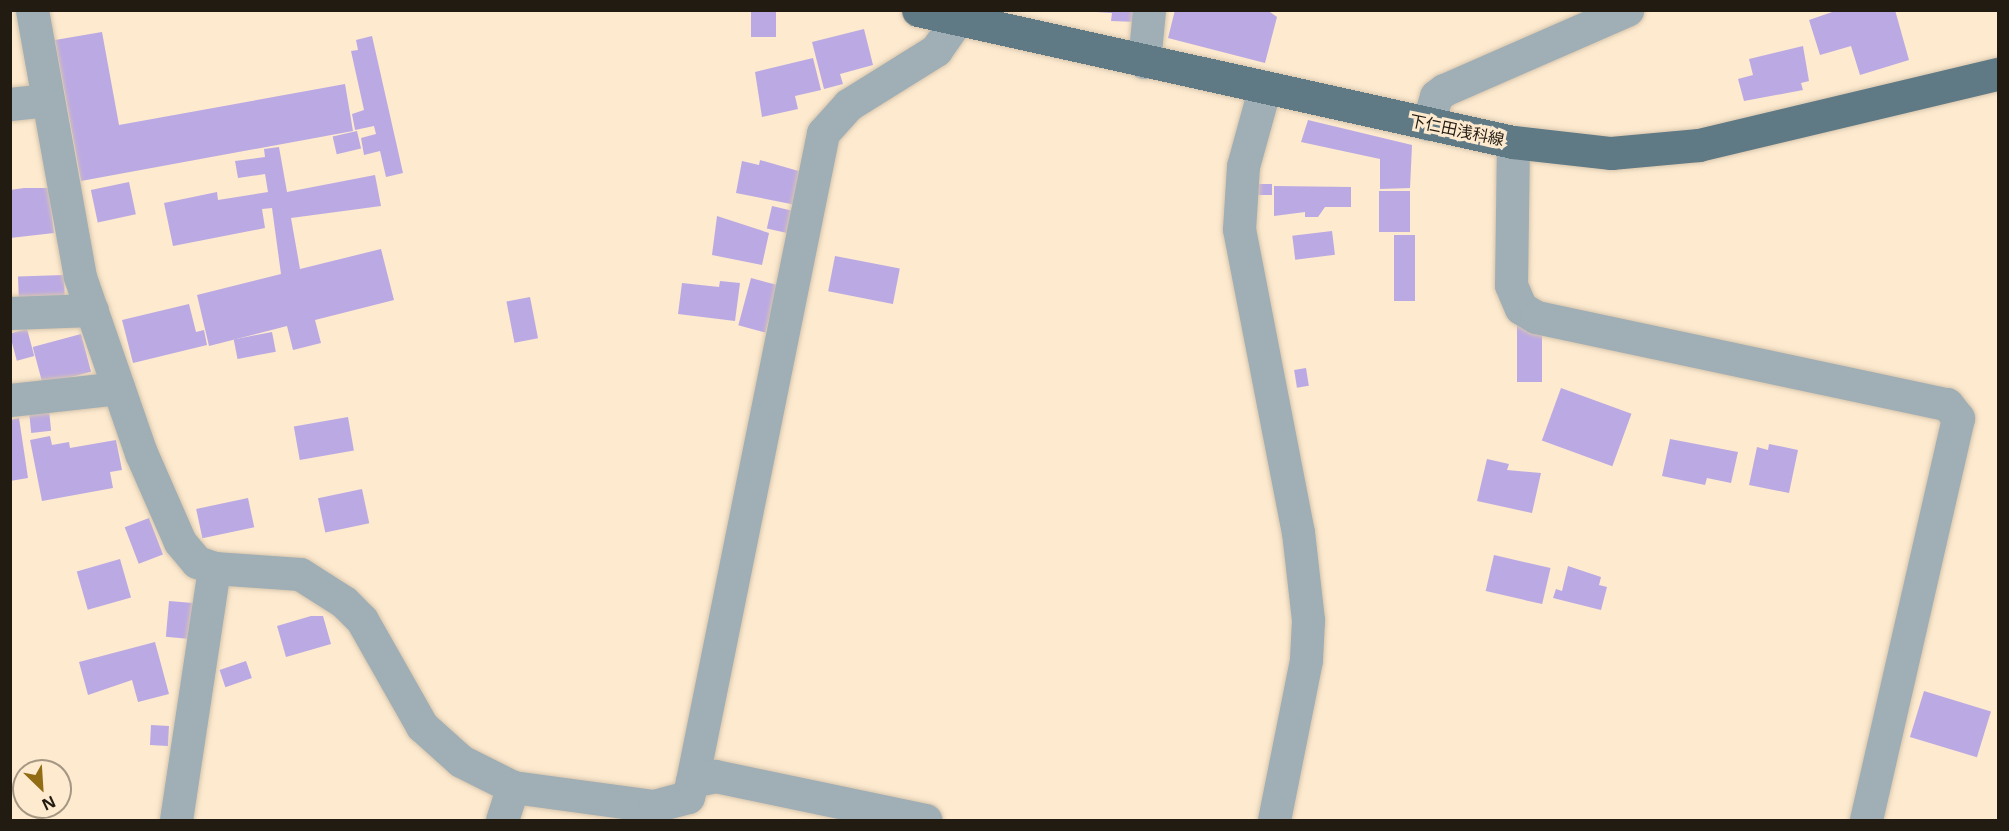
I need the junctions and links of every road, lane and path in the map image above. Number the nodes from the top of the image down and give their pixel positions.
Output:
1 (33, 10) edge
2 (918, 10) edge
3 (1149, 10) edge
4 (1607, 14) edge
5 (958, 19) junction
6 (1144, 62) junction
7 (1998, 74) edge
8 (1264, 90) junction
9 (48, 100) junction
10 (10, 104) edge
11 (1428, 124) junction
12 (1513, 142) junction
13 (92, 310) junction
14 (10, 313) edge
15 (118, 388) junction
16 (10, 400) edge
17 (214, 568) junction
18 (692, 781) junction
19 (513, 787) junction
20 (594, 810) edge
21 (176, 820) edge
22 (502, 820) edge
23 (925, 820) edge
24 (1274, 820) edge
25 (1866, 820) edge

1 - 9 street
2 - 5 main road, 下仁田浅科線
3 - 6 street
4 - 11 street
5 - 6 main road, 下仁田浅科線
5 - 18 street
6 - 8 main road, 下仁田浅科線
7 - 12 main road, 下仁田浅科線
8 - 11 main road, 下仁田浅科線
8 - 24 street
9 - 10 street
9 - 13 street
11 - 12 main road, 下仁田浅科線
12 - 25 street
13 - 14 street
13 - 15 street
15 - 16 street
15 - 17 street
17 - 19 street
17 - 21 street
18 - 20 street
18 - 23 street
19 - 20 street
19 - 22 street

